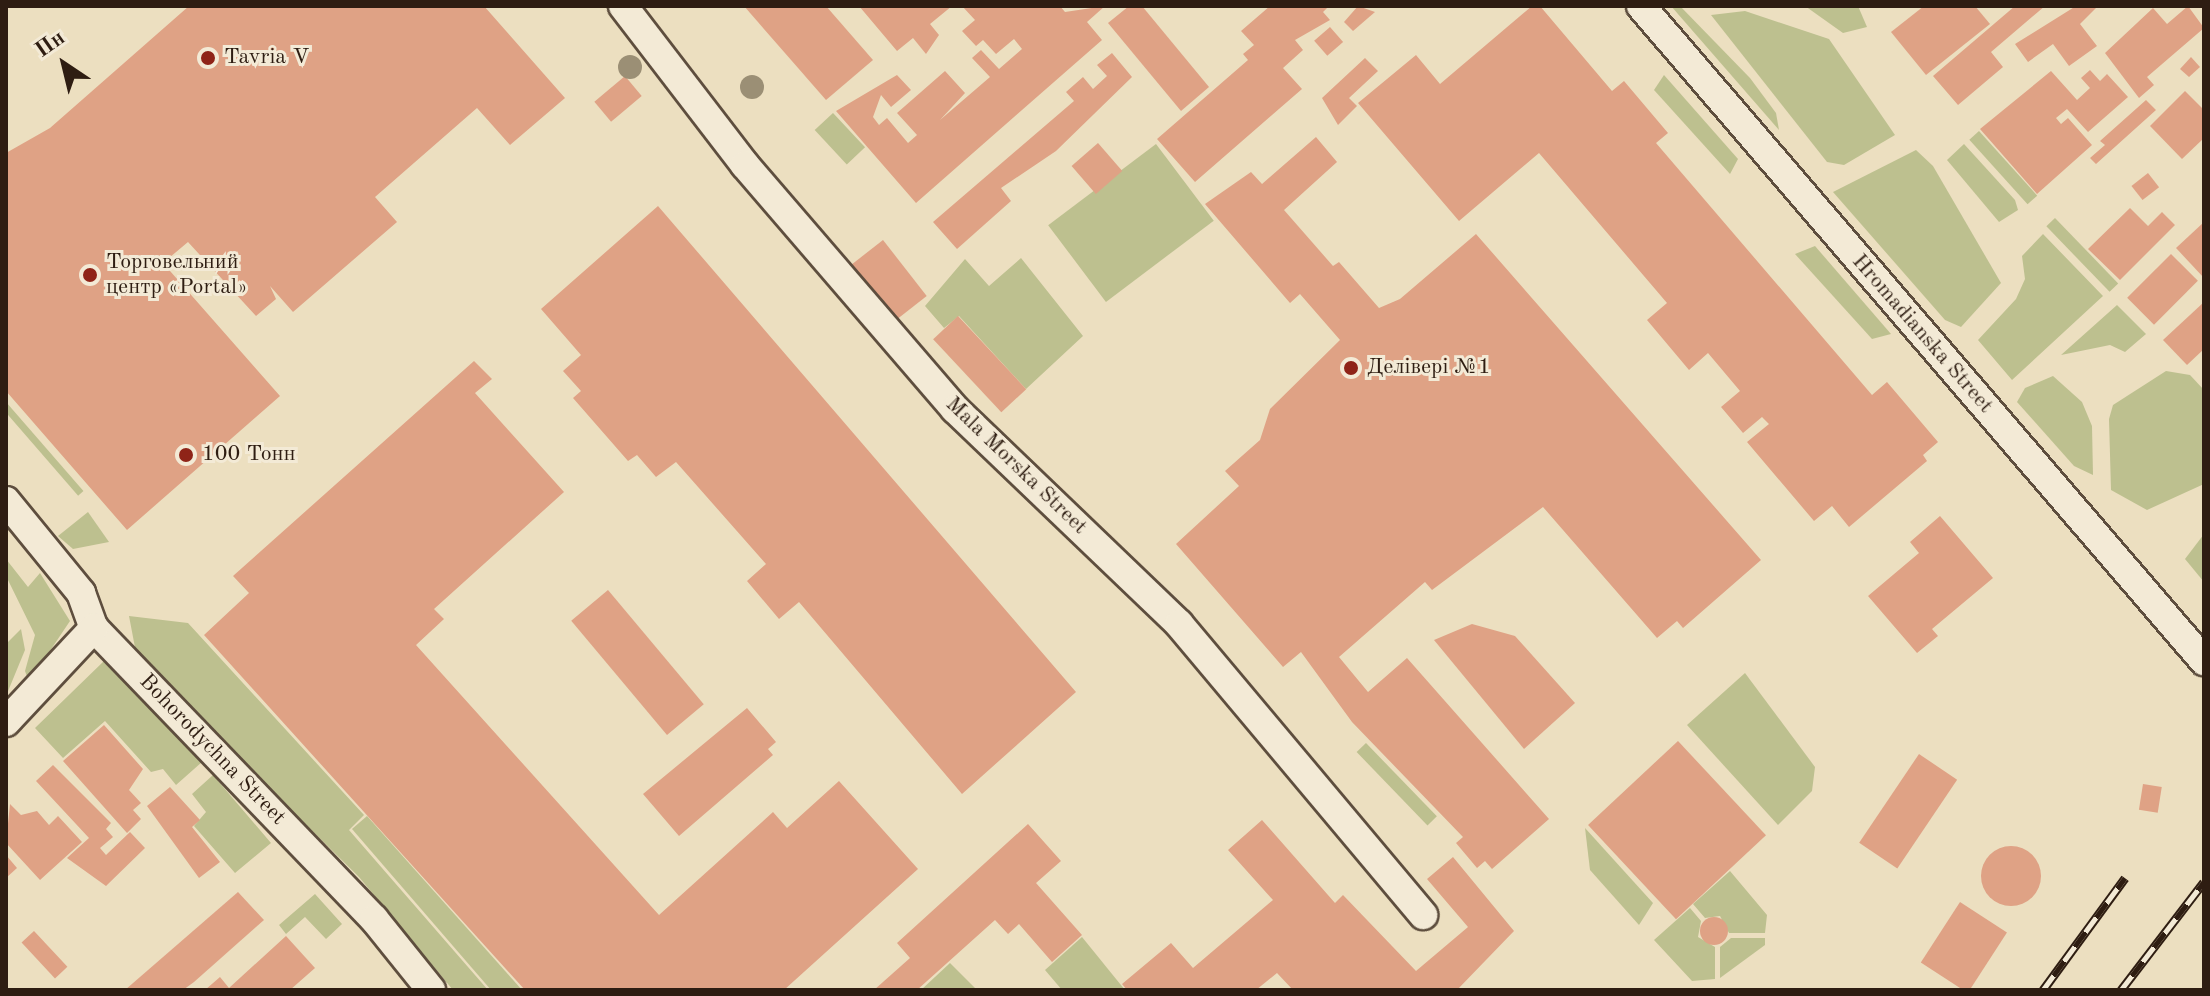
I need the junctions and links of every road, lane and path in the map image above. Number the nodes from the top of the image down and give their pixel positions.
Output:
1 (623, 6) edge
2 (1641, 6) edge
3 (6, 501) edge
4 (94, 628) junction
5 (2204, 661) edge
6 (6, 722) edge
7 (1423, 915) dead end
8 (431, 990) edge

1 - 7 street, Mala Morska Street
2 - 5 street, Hromadianska Street
3 - 4 street, Bohorodychna Street
4 - 6 street
4 - 8 street, Bohorodychna Street

